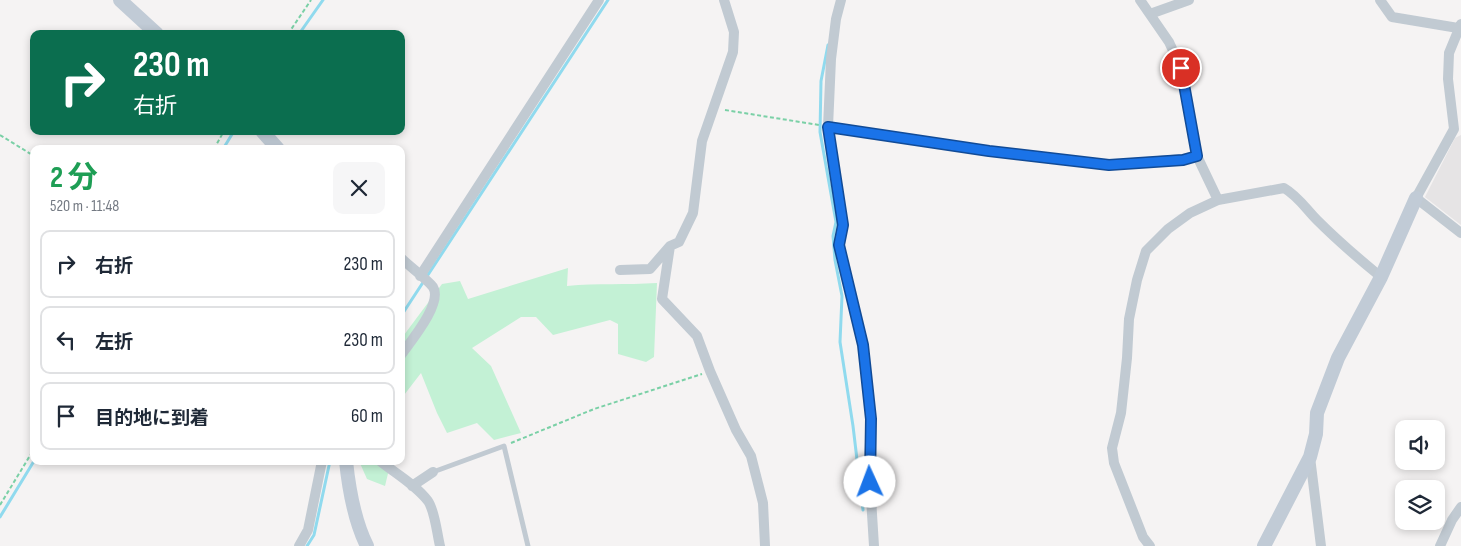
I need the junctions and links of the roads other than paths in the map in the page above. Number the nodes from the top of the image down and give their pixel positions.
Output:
1 (120, 0) edge
2 (599, 0) edge
3 (724, 0) edge
4 (841, 0) edge
5 (1140, 0) edge
6 (1189, 0) edge
7 (1380, 0) edge
8 (1150, 14) junction
9 (1460, 26) edge
10 (153, 30) edge
11 (828, 127) junction
12 (1458, 128) edge
13 (266, 135) edge
14 (274, 145) edge
15 (1197, 156) junction
16 (1416, 198) junction
17 (1218, 200) junction
18 (1461, 233) edge
19 (670, 246) junction
20 (405, 262) edge
21 (620, 270) dead end
22 (420, 276) junction
23 (1381, 277) junction
24 (405, 349) edge
25 (1310, 457) junction
26 (321, 465) edge
27 (346, 465) edge
28 (385, 465) edge
29 (433, 472) joint
30 (412, 486) junction
31 (1461, 507) edge
32 (299, 546) edge
33 (367, 546) edge
34 (440, 546) edge
35 (528, 546) edge
36 (766, 546) edge
37 (874, 546) edge
38 (1150, 546) edge
39 (1264, 546) edge
40 (1321, 546) edge
41 (1440, 546) edge

1 - 10 street
2 - 22 street
3 - 19 street
4 - 11 street
5 - 8 street
6 - 8 street
7 - 9 street
8 - 15 street
9 - 12 street
11 - 15 street
11 - 37 street
12 - 16 street
13 - 14 street
15 - 17 street
16 - 18 street
16 - 23 street
17 - 23 street
17 - 38 street
19 - 21 street
19 - 36 street
20 - 22 street
22 - 24 street
23 - 25 street
25 - 39 street
25 - 40 street
26 - 32 street
27 - 33 street
28 - 30 street
29 - 30 street
29 - 35 lane
30 - 34 street
31 - 41 street

